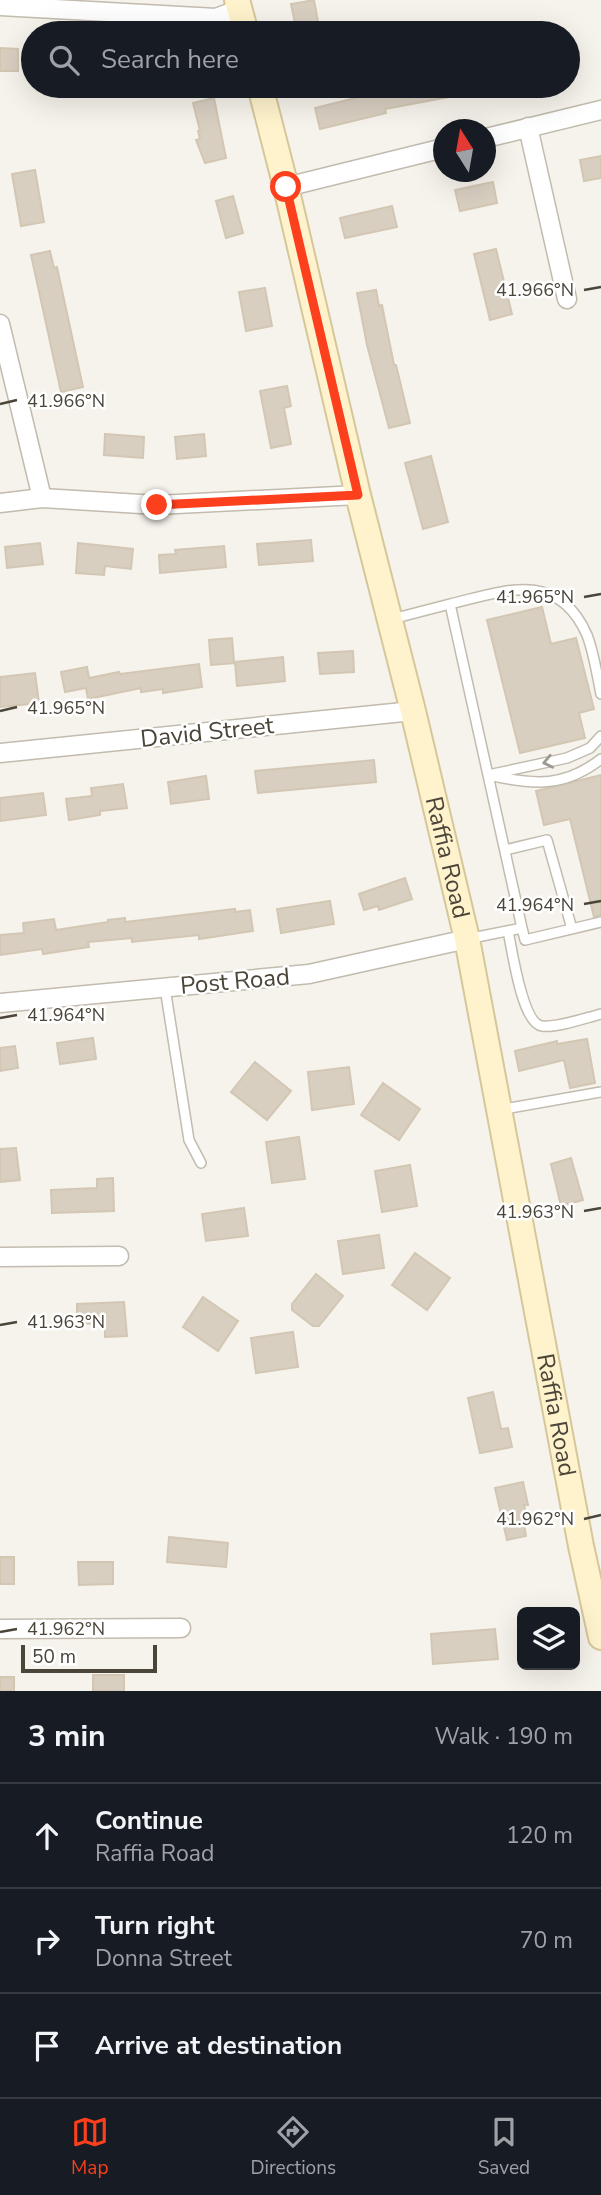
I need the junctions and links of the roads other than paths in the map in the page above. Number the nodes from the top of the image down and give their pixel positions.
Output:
1 (239, 5) edge
2 (0, 6) edge
3 (263, 98) edge
4 (601, 110) edge
5 (528, 127) junction
6 (496, 135) edge
7 (433, 150) edge
8 (286, 187) junction
9 (567, 299) dead end
10 (0, 324) edge
11 (358, 495) junction
12 (42, 498) junction
13 (0, 503) edge
14 (450, 604) junction
15 (390, 620) junction
16 (601, 694) edge
17 (413, 711) junction
18 (601, 736) edge
19 (0, 753) edge
20 (601, 760) edge
21 (488, 775) junction
22 (505, 850) junction
23 (601, 922) edge
24 (522, 928) junction
25 (572, 929) junction
26 (508, 931) junction
27 (467, 939) junction
28 (165, 988) junction
29 (0, 1003) edge
30 (601, 1014) edge
31 (601, 1092) edge
32 (499, 1110) junction
33 (201, 1163) dead end
34 (118, 1256) dead end
35 (0, 1257) edge
36 (181, 1628) dead end
37 (0, 1629) edge
38 (601, 1637) edge

1 - 2 street
3 - 8 main road, Raffia Road
4 - 5 street
5 - 6 street
5 - 9 street
7 - 8 street
8 - 11 main road, Raffia Road
10 - 12 street
11 - 12 street
11 - 15 main road, Raffia Road
12 - 13 street
14 - 15 lane
14 - 16 lane
14 - 21 lane
15 - 17 main road, Raffia Road
17 - 19 street, David Street
17 - 27 main road, Raffia Road
18 -> 21 lane
20 - 21 lane
21 - 22 lane
22 - 24 lane
22 - 25 lane
23 - 25 lane
24 - 25 lane
24 - 26 lane
26 - 27 lane
26 - 30 lane
27 - 28 street, Post Road
27 - 32 main road, Raffia Road
28 - 29 street, Post Road
28 - 33 lane
31 - 32 lane
32 - 38 main road, Raffia Road
34 - 35 street
36 - 37 street

